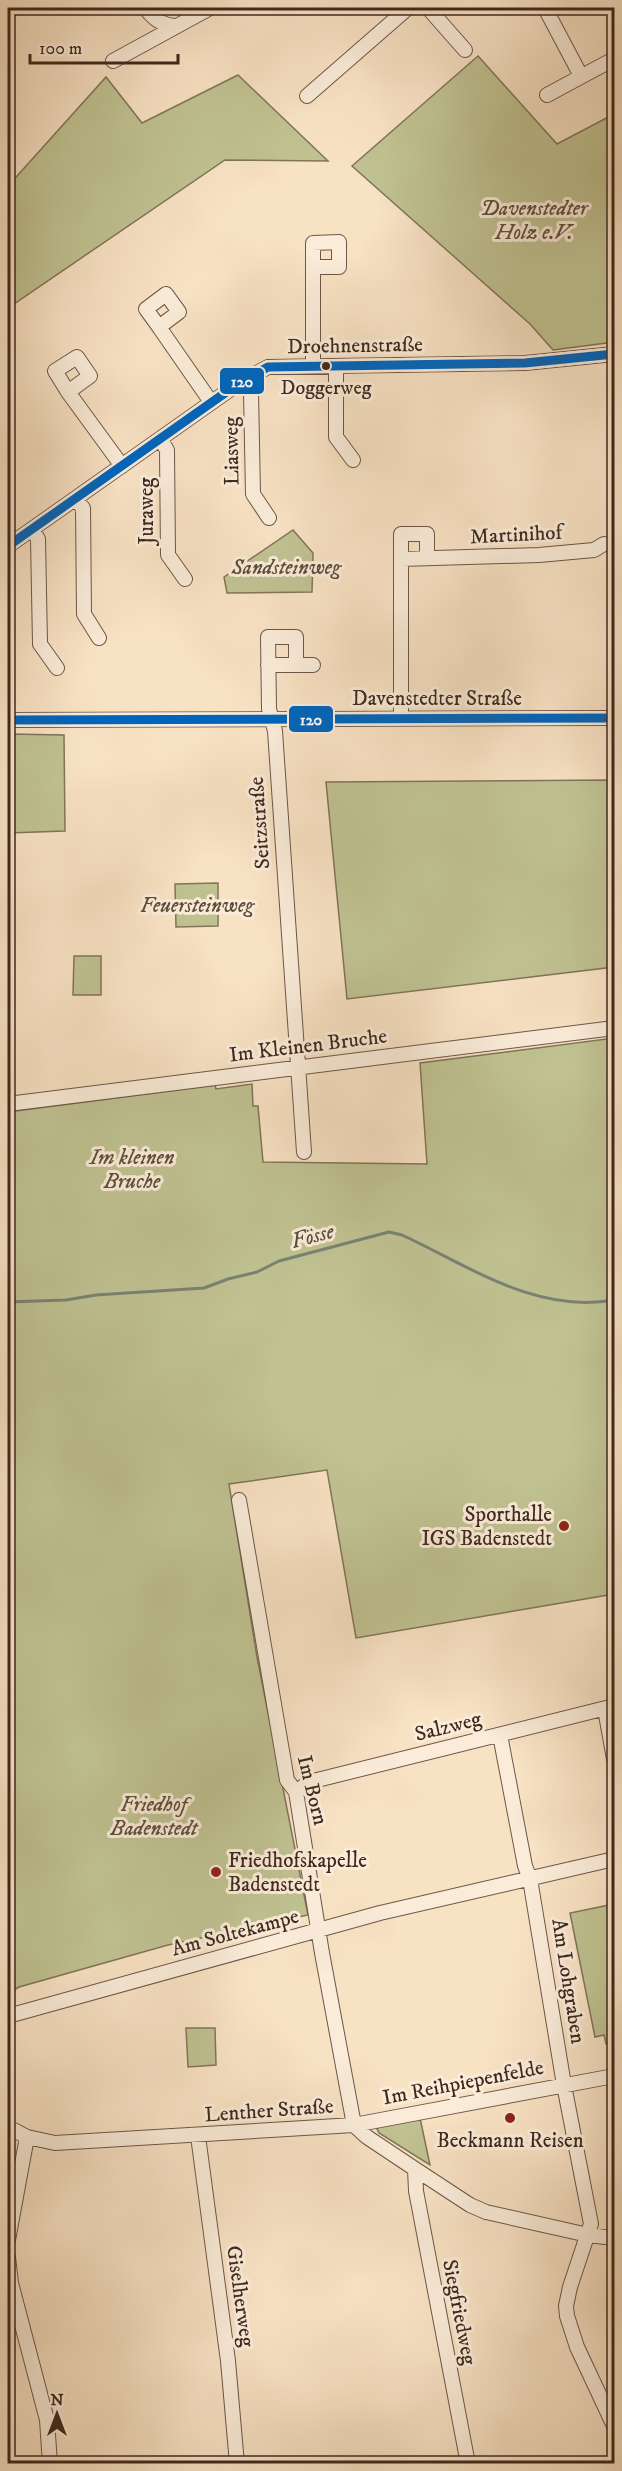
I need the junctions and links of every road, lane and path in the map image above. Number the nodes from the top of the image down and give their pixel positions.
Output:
1 (145, 8) edge
2 (210, 8) edge
3 (408, 8) edge
4 (428, 8) edge
5 (545, 8) edge
6 (174, 26) junction
7 (465, 50) dead end
8 (615, 60) edge
9 (113, 61) dead end
10 (581, 76) junction
11 (548, 95) dead end
12 (307, 96) dead end
13 (313, 267) dead end
14 (159, 327) dead end
15 (615, 354) edge
16 (313, 366) junction
17 (336, 366) junction
18 (242, 381) junction
19 (68, 392) dead end
20 (211, 402) junction
21 (160, 440) junction
22 (353, 460) dead end
23 (122, 466) junction
24 (75, 499) junction
25 (269, 518) dead end
26 (32, 529) junction
27 (604, 544) dead end
28 (8, 546) edge
29 (427, 558) junction
30 (401, 559) junction
31 (185, 579) dead end
32 (99, 638) dead end
33 (268, 665) junction
34 (296, 665) junction
35 (313, 665) dead end
36 (57, 668) dead end
37 (401, 718) junction
38 (615, 718) edge
39 (271, 719) junction
40 (8, 720) edge
41 (615, 1028) edge
42 (297, 1068) junction
43 (8, 1104) edge
44 (304, 1152) dead end
45 (240, 1500) dead end
46 (610, 1707) edge
47 (500, 1735) junction
48 (615, 1759) edge
49 (296, 1792) junction
50 (615, 1859) edge
51 (530, 1879) junction
52 (320, 1930) junction
53 (8, 2016) edge
54 (615, 2076) edge
55 (564, 2085) junction
56 (354, 2125) junction
57 (8, 2127) edge
58 (198, 2136) junction
59 (27, 2137) junction
60 (416, 2169) junction
61 (588, 2235) junction
62 (615, 2238) edge
63 (8, 2240) edge
64 (8, 2257) edge
65 (615, 2426) edge
66 (50, 2463) edge
67 (237, 2463) edge
68 (468, 2463) edge

1 - 6 street
2 - 6 street
3 - 12 street
4 - 7 street
5 - 10 street
6 - 9 street
8 - 10 street
10 - 11 street
13 - 16 street
14 - 20 street
15 - 17 street, Droehnenstraße
16 - 17 street, Droehnenstraße
16 - 18 street, Droehnenstraße
17 - 22 street
18 - 20 street, Droehnenstraße
18 - 25 street, Liasweg
19 - 23 street
20 - 21 street, Droehnenstraße
21 - 23 street, Droehnenstraße
21 - 31 street, Juraweg
23 - 24 street, Droehnenstraße
24 - 26 street, Droehnenstraße
24 - 32 street
26 - 28 street, Droehnenstraße
26 - 36 street
27 - 29 street, Martinihof
29 - 30 street, Martinihof
29 - 30 street
30 - 37 street
33 - 34 street
33 - 34 street
33 - 39 street
34 - 35 street
37 - 38 street, Davenstedter Straße
37 - 39 street, Davenstedter Straße
39 - 40 street, Davenstedter Straße
39 - 42 street, Seitzstraße
41 - 42 street, Im Kleinen Bruche
42 - 43 street, Im Kleinen Bruche
42 - 44 street, Seitzstraße
45 - 49 street, Im Born
46 - 47 street, Salzweg
46 - 48 street
47 - 49 street, Salzweg
47 - 51 street, Am Lohgraben
49 - 52 street, Im Born
50 - 51 street, Am Soltekampe
51 - 52 street, Am Soltekampe
51 - 55 street, Am Lohgraben
52 - 53 street, Am Soltekampe
52 - 56 street, Im Born
54 - 55 street, Im Reihpiepenfelde
55 - 56 street, Im Reihpiepenfelde
55 - 61 street, Am Lohgraben
56 - 58 street, Lenther Straße
56 - 60 street, Lenther Straße
57 - 59 street, Lenther Straße
58 - 59 street, Lenther Straße
58 - 67 street, Giselherweg
59 - 63 street
60 - 61 street, Lenther Straße
60 - 68 street, Siegfriedweg
61 - 62 street, Lenther Straße
61 - 65 street
64 - 66 street

